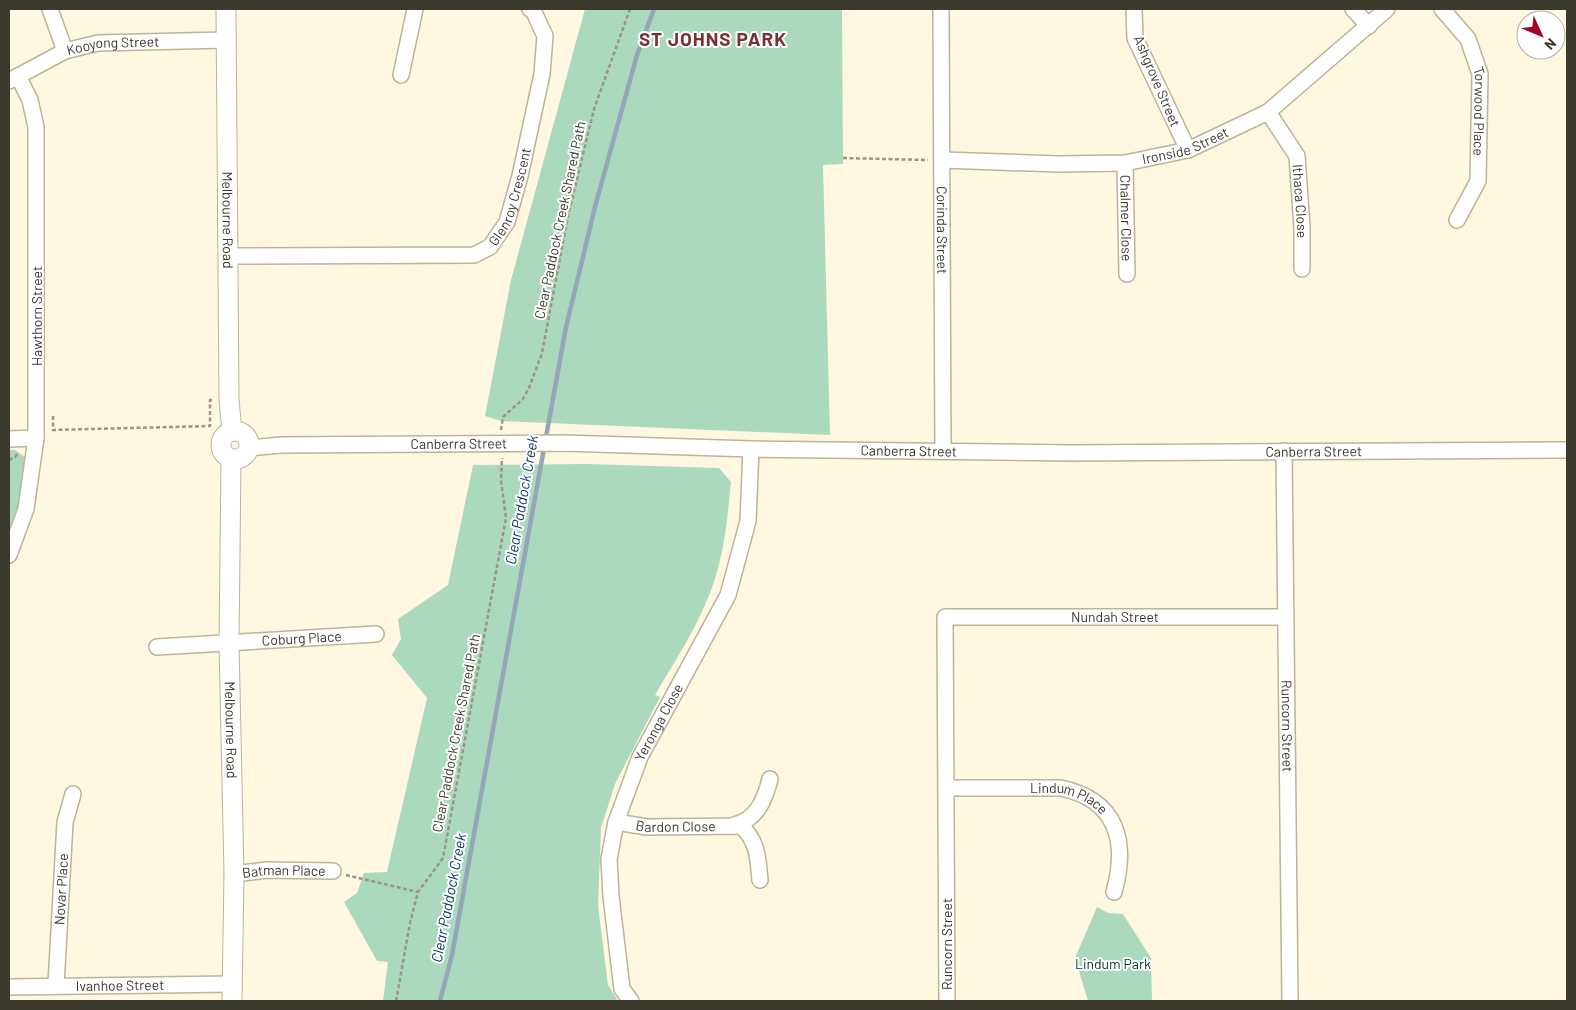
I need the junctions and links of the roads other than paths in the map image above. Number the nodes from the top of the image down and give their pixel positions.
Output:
1 (50, 9) edge
2 (226, 9) edge
3 (415, 9) edge
4 (530, 9) edge
5 (941, 9) edge
6 (1134, 9) edge
7 (1353, 9) edge
8 (1387, 9) edge
9 (1442, 9) edge
10 (1369, 26) junction
11 (225, 40) junction
12 (65, 51) junction
13 (401, 75) dead end
14 (14, 78) edge
15 (1268, 112) junction
16 (1188, 150) junction
17 (942, 160) junction
18 (1125, 163) junction
19 (1457, 220) dead end
20 (228, 256) junction
21 (1302, 269) dead end
22 (1127, 274) dead end
23 (232, 431) junction
24 (9, 438) edge
25 (36, 438) junction
26 (250, 448) junction
27 (751, 449) junction
28 (1567, 450) edge
29 (943, 451) junction
30 (1284, 451) junction
31 (231, 460) junction
32 (9, 555) edge
33 (945, 617) joint
34 (1285, 617) junction
35 (376, 634) dead end
36 (229, 644) junction
37 (157, 646) dead end
38 (770, 779) dead end
39 (946, 788) junction
40 (73, 794) dead end
41 (616, 822) junction
42 (734, 825) junction
43 (333, 871) road end
44 (234, 874) junction
45 (760, 880) dead end
46 (1114, 892) dead end
47 (56, 986) junction
48 (9, 987) edge
49 (231, 993) edge
50 (631, 1001) edge
51 (948, 1001) edge
52 (1290, 1001) edge

1 - 12 street
2 - 11 street, Melbourne Road
3 - 13 street
4 - 20 street, Glenroy Crescent
5 - 17 street, Corinda Street
6 - 16 street, Ashgrove Street
7 - 10 street
8 - 10 street, Ironside Street
9 - 19 street, Torwood Place
10 - 15 street, Ironside Street
11 - 12 street, Kooyong Street
11 - 20 street, Melbourne Road
12 - 14 street, Kooyong Street
14 - 25 street, Hawthorn Street
15 - 16 street, Ironside Street
15 - 21 street, Ithaca Close
16 - 18 street, Ironside Street
17 - 18 street, Ironside Street
17 - 29 street, Corinda Street
18 - 22 street, Chalmer Close
20 - 23 street, Melbourne Road
23 - 26 street
23 - 31 street
24 - 25 street
25 - 32 street, Hawthorn Street
26 - 27 street, Canberra Street
26 - 31 street
27 - 29 street, Canberra Street
27 - 41 street, Yeronga Close
28 - 30 street, Canberra Street
29 - 30 street, Canberra Street
30 - 34 street, Runcorn Street
31 - 36 street, Melbourne Road
33 - 34 street, Nundah Street
33 - 39 street, Runcorn Street
34 - 52 street, Runcorn Street
35 - 36 street, Coburg Place
36 - 37 street, Coburg Place
36 - 44 street, Melbourne Road
38 - 42 street, Bardon Close
39 - 46 street, Lindum Place
39 - 51 street, Runcorn Street
40 - 47 street, Novar Place
41 - 42 street, Bardon Close
41 - 50 street, Yeronga Close
42 - 45 street, Bardon Close
43 - 44 street, Batman Place
44 - 49 street, Melbourne Road
47 - 48 street, Ivanhoe Street
47 - 49 street, Ivanhoe Street

